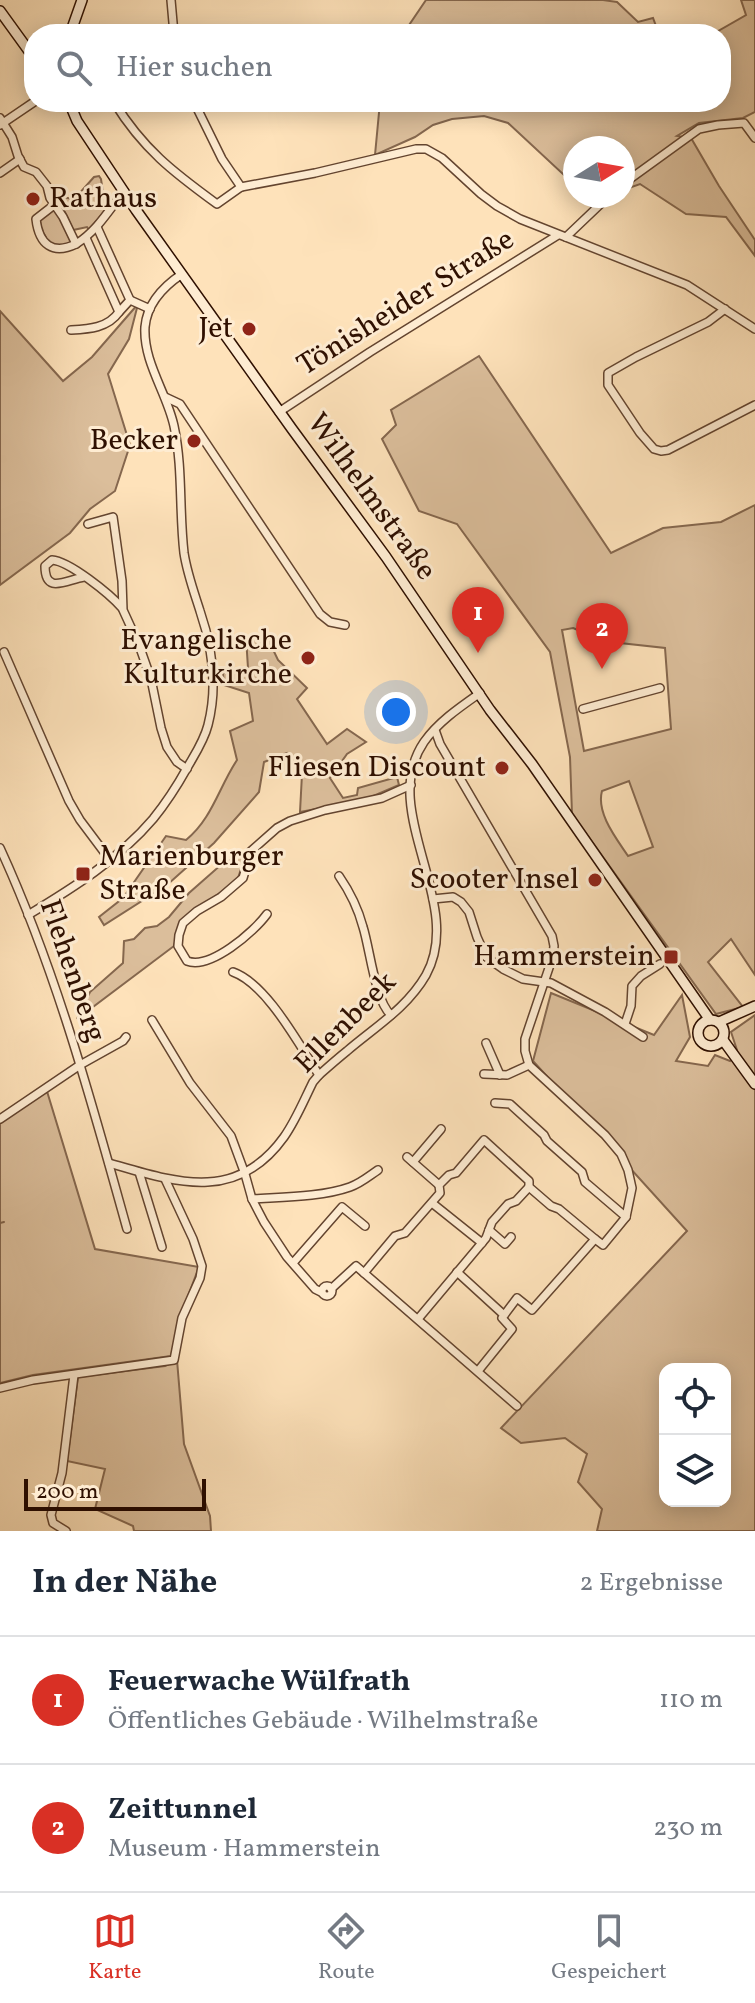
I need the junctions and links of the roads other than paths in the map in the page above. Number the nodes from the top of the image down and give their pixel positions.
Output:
1 (82, 0) edge
2 (171, 0) edge
3 (0, 11) edge
4 (74, 24) edge
5 (173, 24) edge
6 (24, 44) edge
7 (24, 108) edge
8 (73, 112) edge
9 (120, 112) edge
10 (199, 112) edge
11 (1, 122) edge
12 (755, 138) edge
13 (20, 159) junction
14 (0, 173) edge
15 (635, 175) edge
16 (241, 187) junction
17 (124, 191) junction
18 (54, 205) junction
19 (595, 208) edge
20 (97, 227) junction
21 (562, 236) junction
22 (86, 238) junction
23 (76, 244) junction
24 (182, 274) junction
25 (130, 300) junction
26 (150, 309) junction
27 (725, 309) junction
28 (119, 312) junction
29 (755, 329) edge
30 (71, 330) dead end
31 (165, 397) junction
32 (755, 405) edge
33 (279, 412) junction
34 (88, 524) dead end
35 (84, 577) junction
36 (123, 610) junction
37 (345, 625) dead end
38 (4, 652) dead end
39 (660, 688) dead end
40 (480, 693) junction
41 (583, 709) dead end
42 (435, 730) junction
43 (187, 769) junction
44 (411, 785) junction
45 (0, 848) edge
46 (110, 860) junction
47 (339, 876) dead end
48 (433, 899) junction
49 (267, 914) dead end
50 (28, 915) junction
51 (660, 964) dead end
52 (233, 972) dead end
53 (544, 982) junction
54 (744, 1011) edge
55 (391, 1015) junction
56 (152, 1020) dead end
57 (625, 1024) junction
58 (718, 1029) junction
59 (126, 1037) dead end
60 (643, 1037) dead end
61 (486, 1043) dead end
62 (80, 1065) junction
63 (529, 1065) junction
64 (484, 1074) dead end
65 (319, 1075) junction
66 (500, 1075) junction
67 (755, 1084) edge
68 (495, 1103) dead end
69 (0, 1119) edge
70 (441, 1129) dead end
71 (109, 1163) junction
72 (378, 1170) dead end
73 (139, 1172) junction
74 (245, 1174) junction
75 (165, 1179) junction
76 (439, 1185) junction
77 (529, 1187) junction
78 (252, 1199) junction
79 (432, 1203) junction
80 (626, 1217) junction
81 (365, 1226) dead end
82 (127, 1229) dead end
83 (489, 1230) junction
84 (511, 1237) dead end
85 (595, 1239) junction
86 (482, 1243) junction
87 (162, 1247) dead end
88 (293, 1263) junction
89 (457, 1272) junction
90 (364, 1273) junction
91 (504, 1315) junction
92 (418, 1319) junction
93 (478, 1371) junction
94 (74, 1375) junction
95 (0, 1388) edge
96 (517, 1406) dead end
97 (66, 1531) edge

1 - 4 main road
2 - 5 street
3 - 6 main road
7 - 11 street
8 - 17 main road, Wilhelmstraße
9 - 16 street
10 - 16 street
11 - 13 street
12 - 15 street
13 - 14 street
13 - 18 street
16 - 21 street
17 - 20 street
17 - 24 main road, Wilhelmstraße
18 - 23 street
18 - 23 street
19 - 21 street, Tönisheider Straße
20 - 22 street
20 - 25 street
21 - 27 street
21 - 33 street, Tönisheider Straße
22 - 23 street
22 - 28 street
24 - 26 street
24 - 33 main road, Wilhelmstraße
25 - 26 street
25 - 28 street
26 - 31 street
27 - 29 street
27 - 32 street
28 - 30 street
31 - 37 street
31 - 43 street
33 - 40 main road, Wilhelmstraße
34 - 36 street
35 - 35 street
35 - 36 street
36 - 43 street
38 - 46 street
39 - 41 street
40 - 42 street, Ellenbeek
40 - 58 main road, Wilhelmstraße
42 - 44 street, Ellenbeek
42 - 53 street
43 - 46 street
44 - 48 street, Ellenbeek
44 - 49 street
45 - 50 street, Flehenberg
46 - 50 street
47 - 55 street
48 - 53 street
48 - 55 street, Ellenbeek
50 - 62 street, Flehenberg
51 - 57 street
52 - 65 street
53 - 57 street
53 - 63 street
54 - 58 main road
55 - 65 street, Ellenbeek
56 - 74 street
57 - 60 street
58 - 67 main road, Wilhelmstraße
59 - 62 street, Flehenberg
61 - 66 street
62 - 69 street, Flehenberg
62 - 71 street, Flehenberg
63 - 66 street
63 - 80 street
64 - 66 street
65 - 74 street, Ellenbeek
68 - 80 street
70 - 76 street
71 - 73 street, Ellenbeek
71 - 82 street, Flehenberg
72 - 78 street
73 - 75 street, Ellenbeek
73 - 87 street
74 - 75 street, Ellenbeek
74 - 78 street
75 - 94 street
76 - 77 street
76 - 79 street
77 - 83 street
77 - 85 street
78 - 88 street
79 - 86 street
79 - 90 street
80 - 85 street
81 - 88 street
83 - 84 street
83 - 86 street
85 - 91 street
86 - 89 street
88 - 90 street
89 - 91 street
89 - 92 street
90 - 92 street
91 - 93 street
92 - 93 street
93 - 96 street
94 - 95 street
94 - 97 street

